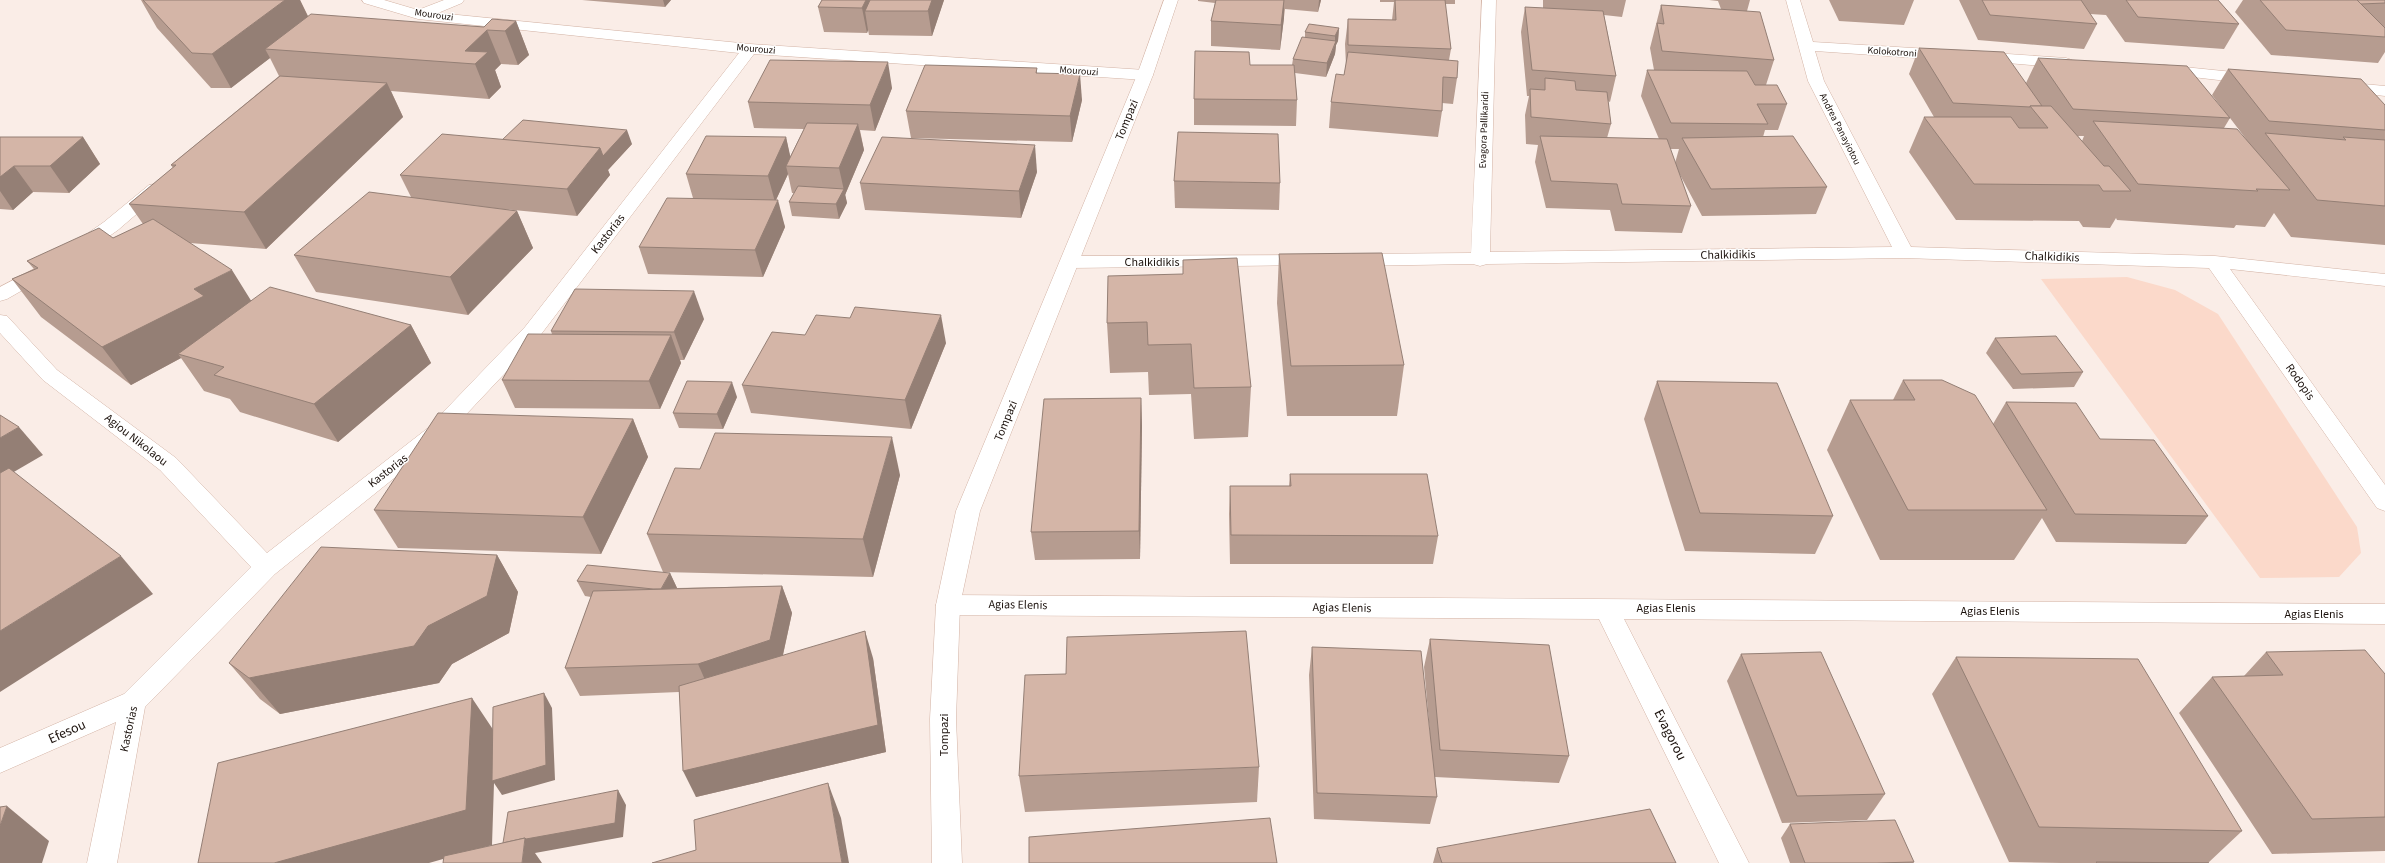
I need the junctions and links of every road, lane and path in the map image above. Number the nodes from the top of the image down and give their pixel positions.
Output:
1 (369, 0) edge
2 (457, 0) edge
3 (1172, 0) edge
4 (1489, 0) edge
5 (1793, 0) edge
6 (418, 15) junction
7 (1806, 46) junction
8 (750, 49) junction
9 (2080, 64) edge
10 (2149, 69) edge
11 (1145, 75) junction
12 (2267, 80) edge
13 (2322, 85) edge
14 (2385, 90) edge
15 (166, 180) edge
16 (1904, 252) junction
17 (1480, 260) junction
18 (1070, 262) junction
19 (2215, 262) junction
20 (2385, 280) edge
21 (0, 295) edge
22 (0, 321) edge
23 (2385, 502) edge
24 (266, 567) junction
25 (948, 604) junction
26 (1606, 608) junction
27 (2385, 614) edge
28 (133, 702) junction
29 (0, 761) edge
30 (102, 863) edge
31 (947, 863) edge
32 (1734, 863) edge

1 - 6 street, Mourouzi
2 - 6 street
3 - 11 street, Tompazi
4 - 17 street, Evagora Pallikaridi
5 - 7 street, Andrea Panayiotou
6 - 8 street, Mourouzi
7 - 9 street, Kolokotroni
7 - 16 street, Andrea Panayiotou
8 - 11 street, Mourouzi
8 - 24 street, Kastorias
10 - 12 street
11 - 18 street, Tompazi
13 - 14 street
15 - 21 street
16 - 17 street, Chalkidikis
16 - 19 street, Chalkidikis
17 - 18 street, Chalkidikis
18 - 25 street, Tompazi
19 - 20 street, Chalkidikis
19 - 23 street, Rodopis
22 - 24 street, Agiou Nikolaou
24 - 28 street, Kastorias
25 - 26 street, Agias Elenis
25 - 31 street, Tompazi
26 - 27 street, Agias Elenis
26 - 32 street, Evagorou
28 - 29 street, Efesou
28 - 30 street, Kastorias

